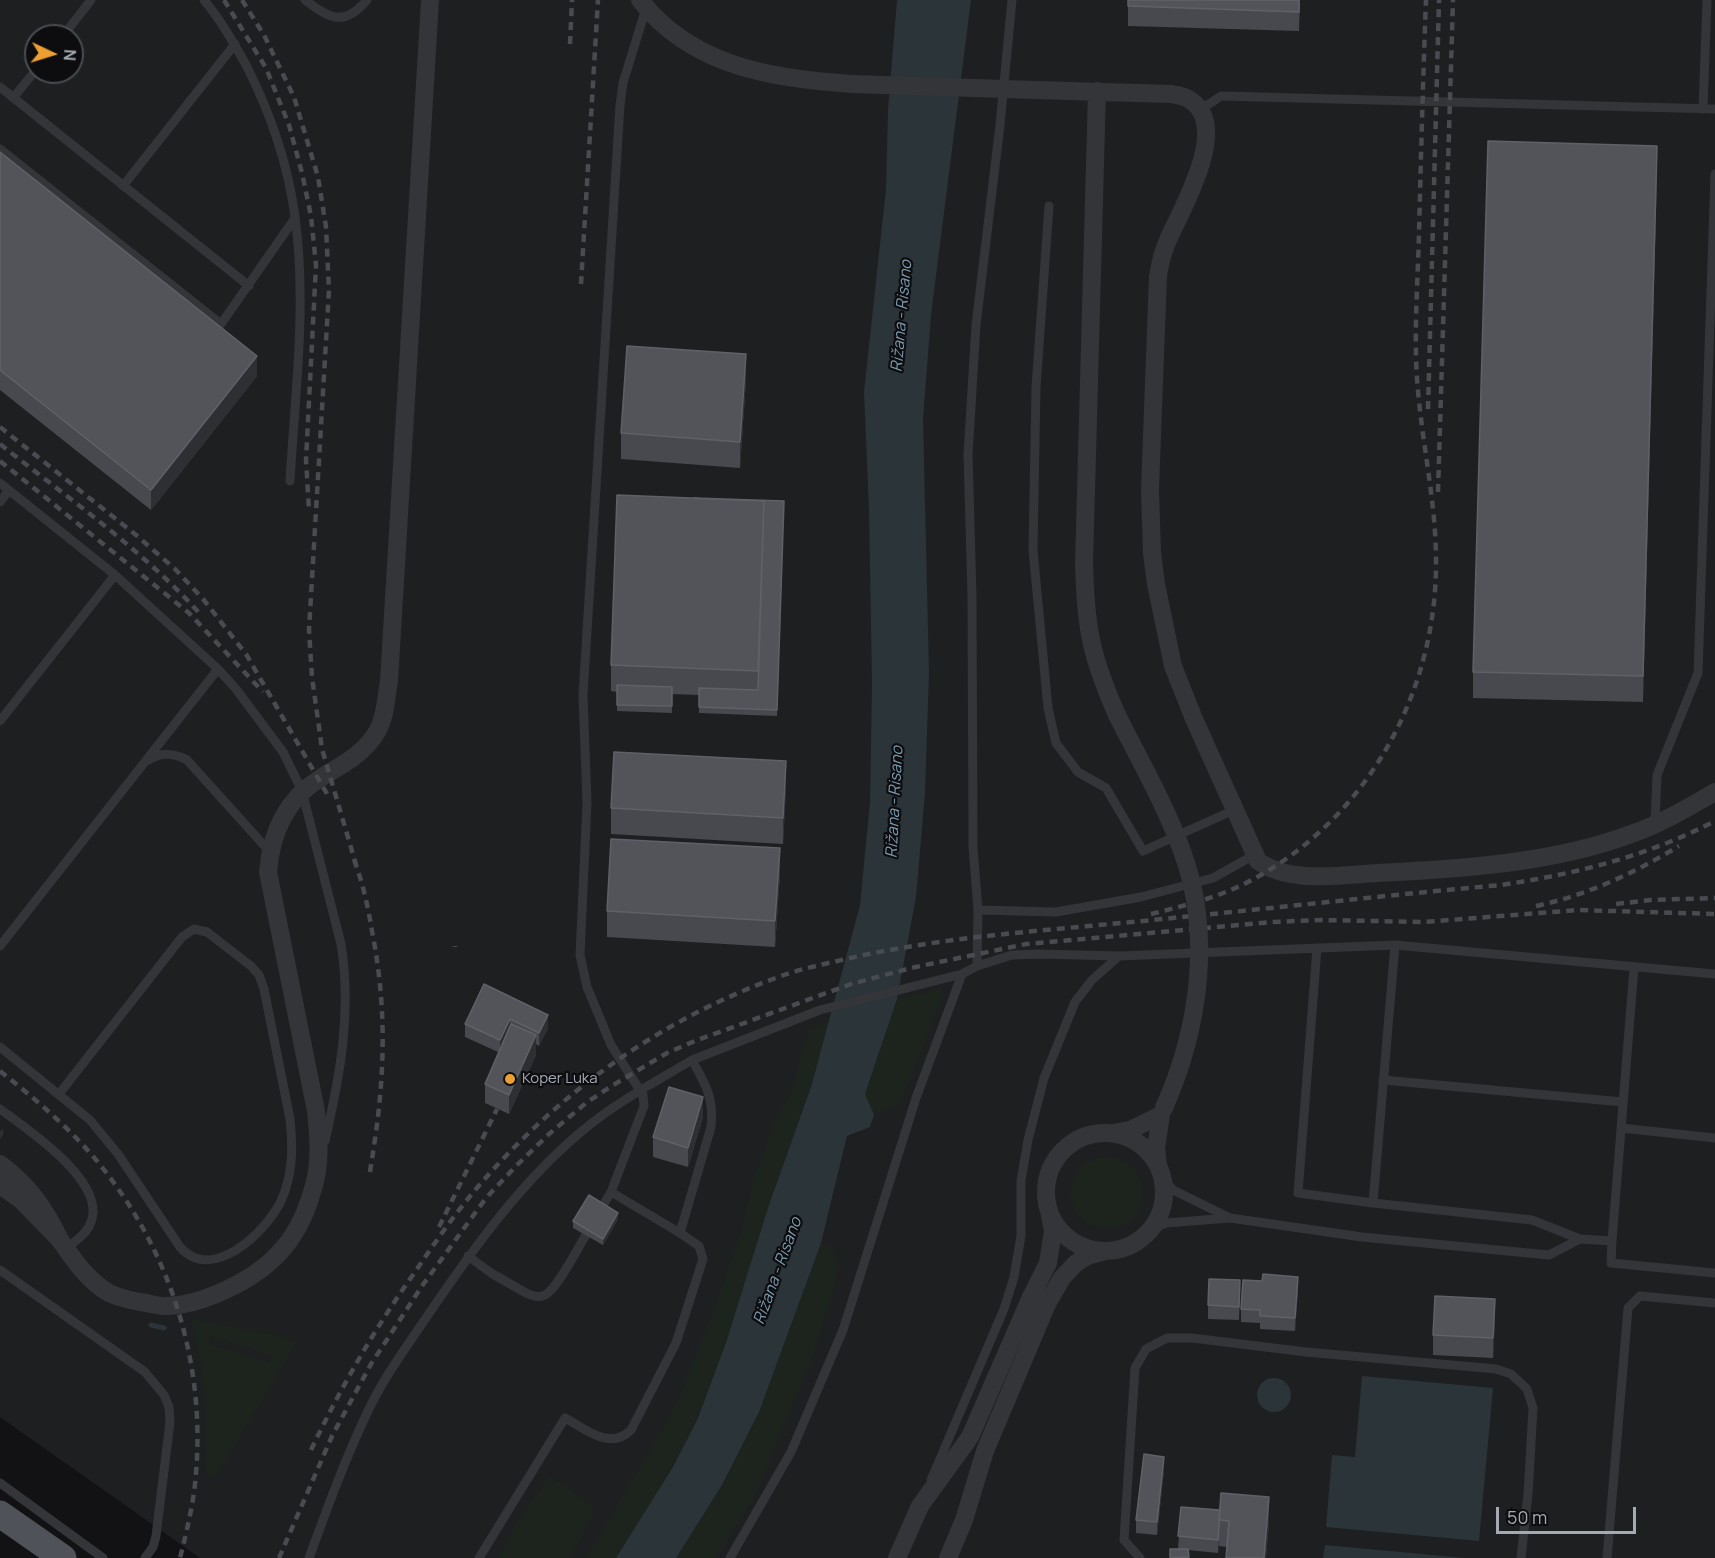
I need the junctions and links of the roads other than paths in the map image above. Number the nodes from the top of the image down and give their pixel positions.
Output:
1 (91, 0) edge
2 (204, 0) edge
3 (305, 0) edge
4 (367, 0) edge
5 (430, 0) edge
6 (1012, 0) edge
7 (1707, 0) edge
8 (645, 2) edge
9 (72, 24) edge
10 (234, 44) junction
11 (24, 84) edge
12 (0, 87) edge
13 (1097, 91) junction
14 (13, 98) junction
15 (1703, 109) junction
16 (1715, 109) edge
17 (1200, 110) junction
18 (0, 149) edge
19 (1715, 174) edge
20 (123, 186) junction
21 (1049, 206) dead end
22 (296, 218) junction
23 (249, 285) junction
24 (290, 482) dead end
25 (0, 483) edge
26 (9, 490) junction
27 (0, 502) edge
28 (115, 575) junction
29 (218, 669) junction
30 (0, 721) edge
31 (144, 763) junction
32 (302, 791) junction
33 (1715, 792) edge
34 (1234, 810) junction
35 (1655, 823) junction
36 (270, 852) junction
37 (1254, 855) junction
38 (978, 910) junction
39 (1395, 945) junction
40 (0, 946) edge
41 (1317, 948) junction
42 (1119, 956) junction
43 (976, 966) junction
44 (1634, 968) junction
45 (962, 974) junction
46 (1715, 974) edge
47 (0, 1047) edge
48 (692, 1060) junction
49 (1383, 1080) junction
50 (641, 1090) junction
51 (59, 1094) junction
52 (1623, 1102) junction
53 (0, 1109) edge
54 (1163, 1112) junction
55 (1621, 1128) junction
56 (1111, 1133) junction
57 (1715, 1138) edge
58 (0, 1164) edge
59 (319, 1164) junction
60 (1160, 1172) junction
61 (0, 1185) edge
62 (611, 1192) junction
63 (1373, 1203) junction
64 (1049, 1210) junction
65 (1230, 1218) junction
66 (1151, 1229) junction
67 (680, 1233) junction
68 (1580, 1239) junction
69 (1612, 1241) junction
70 (63, 1244) junction
71 (1104, 1251) junction
72 (468, 1256) junction
73 (0, 1270) edge
74 (1715, 1273) edge
75 (1715, 1303) edge
76 (0, 1483) edge
77 (920, 1506) junction
78 (0, 1514) edge
79 (63, 1558) edge
80 (103, 1558) edge
81 (145, 1558) edge
82 (309, 1558) edge
83 (479, 1558) edge
84 (730, 1558) edge
85 (897, 1558) edge
86 (948, 1558) edge
87 (1140, 1558) edge
88 (1521, 1558) edge
89 (1607, 1558) edge

1 - 9 lane
2 - 10 lane
3 - 4 lane
5 - 32 street
6 - 38 lane
7 - 15 lane
8 - 13 street, bridge
8 - 50 lane
10 - 20 lane
10 - 22 lane
11 - 14 lane
12 - 14 lane
13 - 17 street
13 - 54 street, bridge
14 - 20 lane
15 - 16 lane
15 - 17 lane
17 - 34 street
18 - 23 lane
19 - 35 lane
20 - 23 lane
21 - 34 lane
22 - 23 lane
22 - 24 lane
25 - 26 lane
26 - 27 lane
26 - 28 lane
28 - 29 lane
28 - 30 lane
29 - 31 lane
29 - 32 lane
31 - 36 lane
31 - 40 lane
32 - 36 street
32 - 59 lane
33 - 35 street
34 - 37 street
35 - 37 street
36 - 59 street
37 - 38 lane
38 - 43 lane
39 - 41 lane
39 - 44 lane
39 - 49 lane
41 - 42 lane
41 - 63 lane
42 - 43 lane
42 - 77 lane
43 - 45 lane
44 - 46 lane
44 - 52 lane
45 - 48 lane
45 - 84 lane
47 - 51 lane
48 - 50 lane
48 - 67 lane
49 - 52 lane
49 - 63 lane
50 - 62 lane
50 - 72 lane
51 - 51 lane
52 - 55 lane
53 - 70 lane
54 - 56 street
54 - 60 street
55 - 57 lane
55 - 69 lane
56 - 60 street
56 - 64 street
58 - 70 street
59 - 70 street
60 - 65 lane
60 - 66 street
61 - 70 street
62 - 67 lane
62 - 72 lane
63 - 68 lane
64 - 71 street
64 - 77 street
65 - 66 lane
65 - 68 lane
66 - 71 street
67 - 83 lane
68 - 69 lane
69 - 74 lane
71 - 86 street
72 - 82 lane
73 - 81 lane
75 - 89 lane
76 - 80 lane
77 - 85 street
78 - 79 main road
87 - 88 lane

